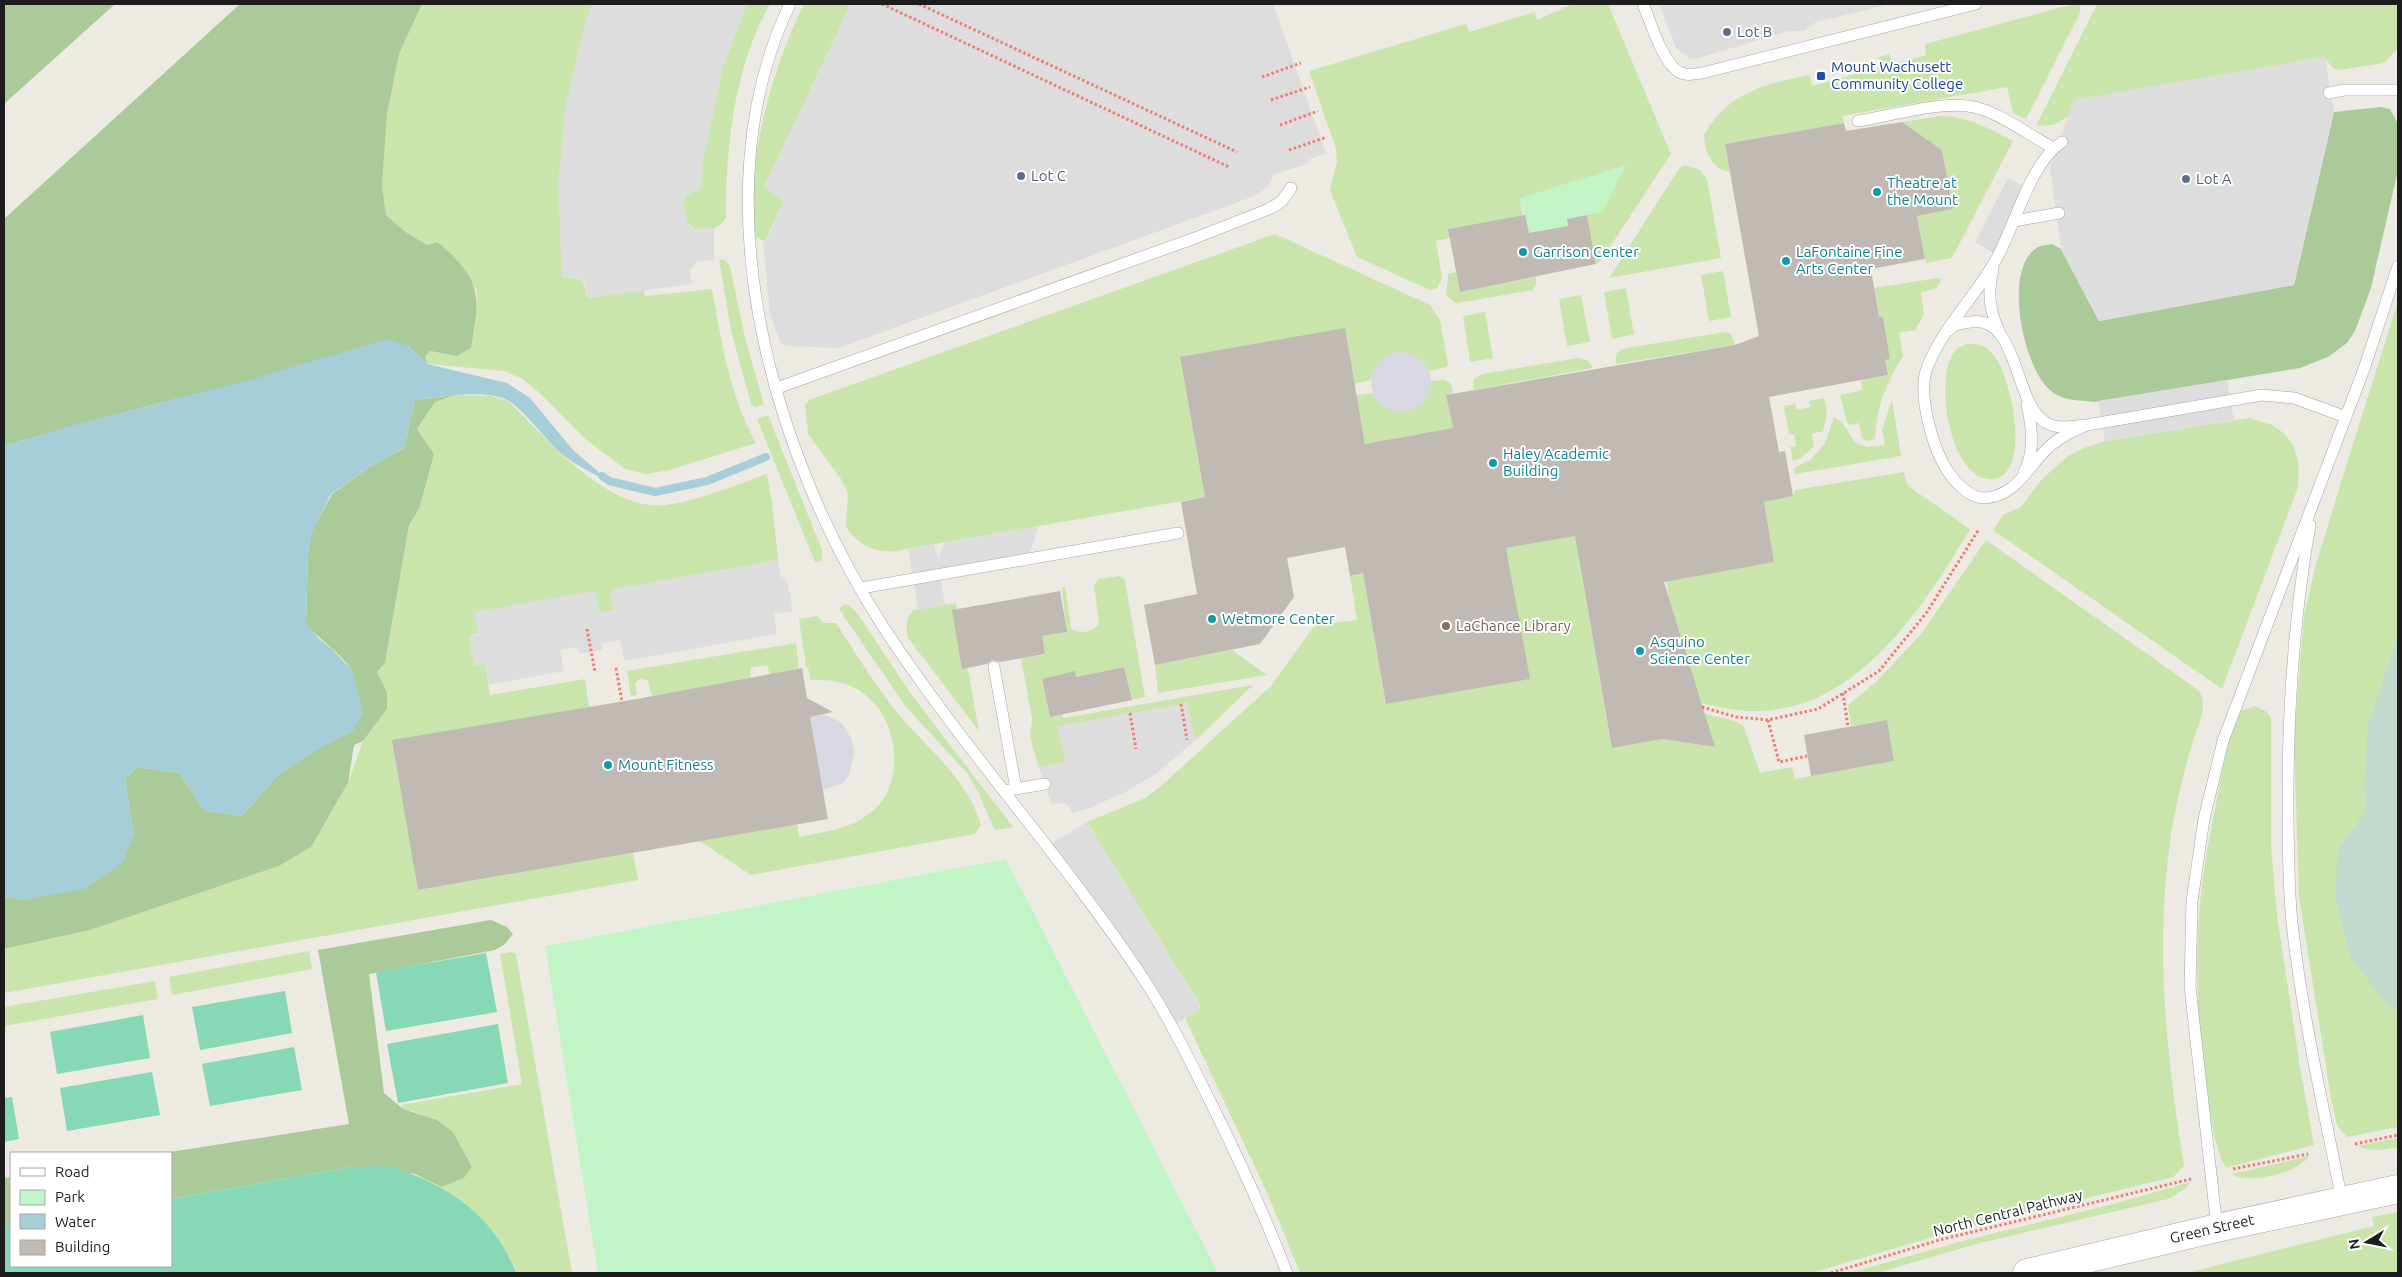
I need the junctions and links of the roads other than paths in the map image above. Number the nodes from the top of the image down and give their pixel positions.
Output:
1 (790, 4) edge
2 (1643, 4) edge
3 (1976, 4) edge
4 (2398, 90) edge
5 (2329, 93) dead end
6 (1858, 121) dead end
7 (1291, 188) dead end
8 (2059, 213) dead end
9 (2014, 221) junction
10 (1997, 258) junction
11 (2398, 266) edge
12 (1999, 332) junction
13 (1944, 335) junction
14 (777, 388) junction
15 (2025, 395) junction
16 (2346, 417) junction
17 (2087, 425) junction
18 (2016, 484) junction
19 (2315, 498) junction
20 (1178, 533) dead end
21 (861, 588) junction
22 (994, 667) dead end
23 (1045, 784) dead end
24 (1010, 790) junction
25 (2398, 1189) edge
26 (2342, 1201) junction
27 (2217, 1228) junction
28 (1287, 1273) edge
29 (2028, 1273) edge

1 - 14 lane
2 - 3 lane
4 - 5 lane
6 - 9 lane
7 - 14 lane
8 - 9 lane
9 - 10 lane
10 - 12 lane
10 - 13 lane
11 - 16 lane
12 - 13 lane
12 - 15 lane
13 - 18 lane
14 - 21 lane
15 - 17 lane
15 - 18 lane
16 - 17 lane
16 - 19 lane
17 - 18 lane
19 - 26 lane
19 - 27 lane
20 - 21 lane
21 - 24 lane
22 - 24 lane
23 - 24 lane
24 - 28 lane
25 - 26 street, Green Street
26 - 27 street, Green Street
27 - 29 street, Green Street

